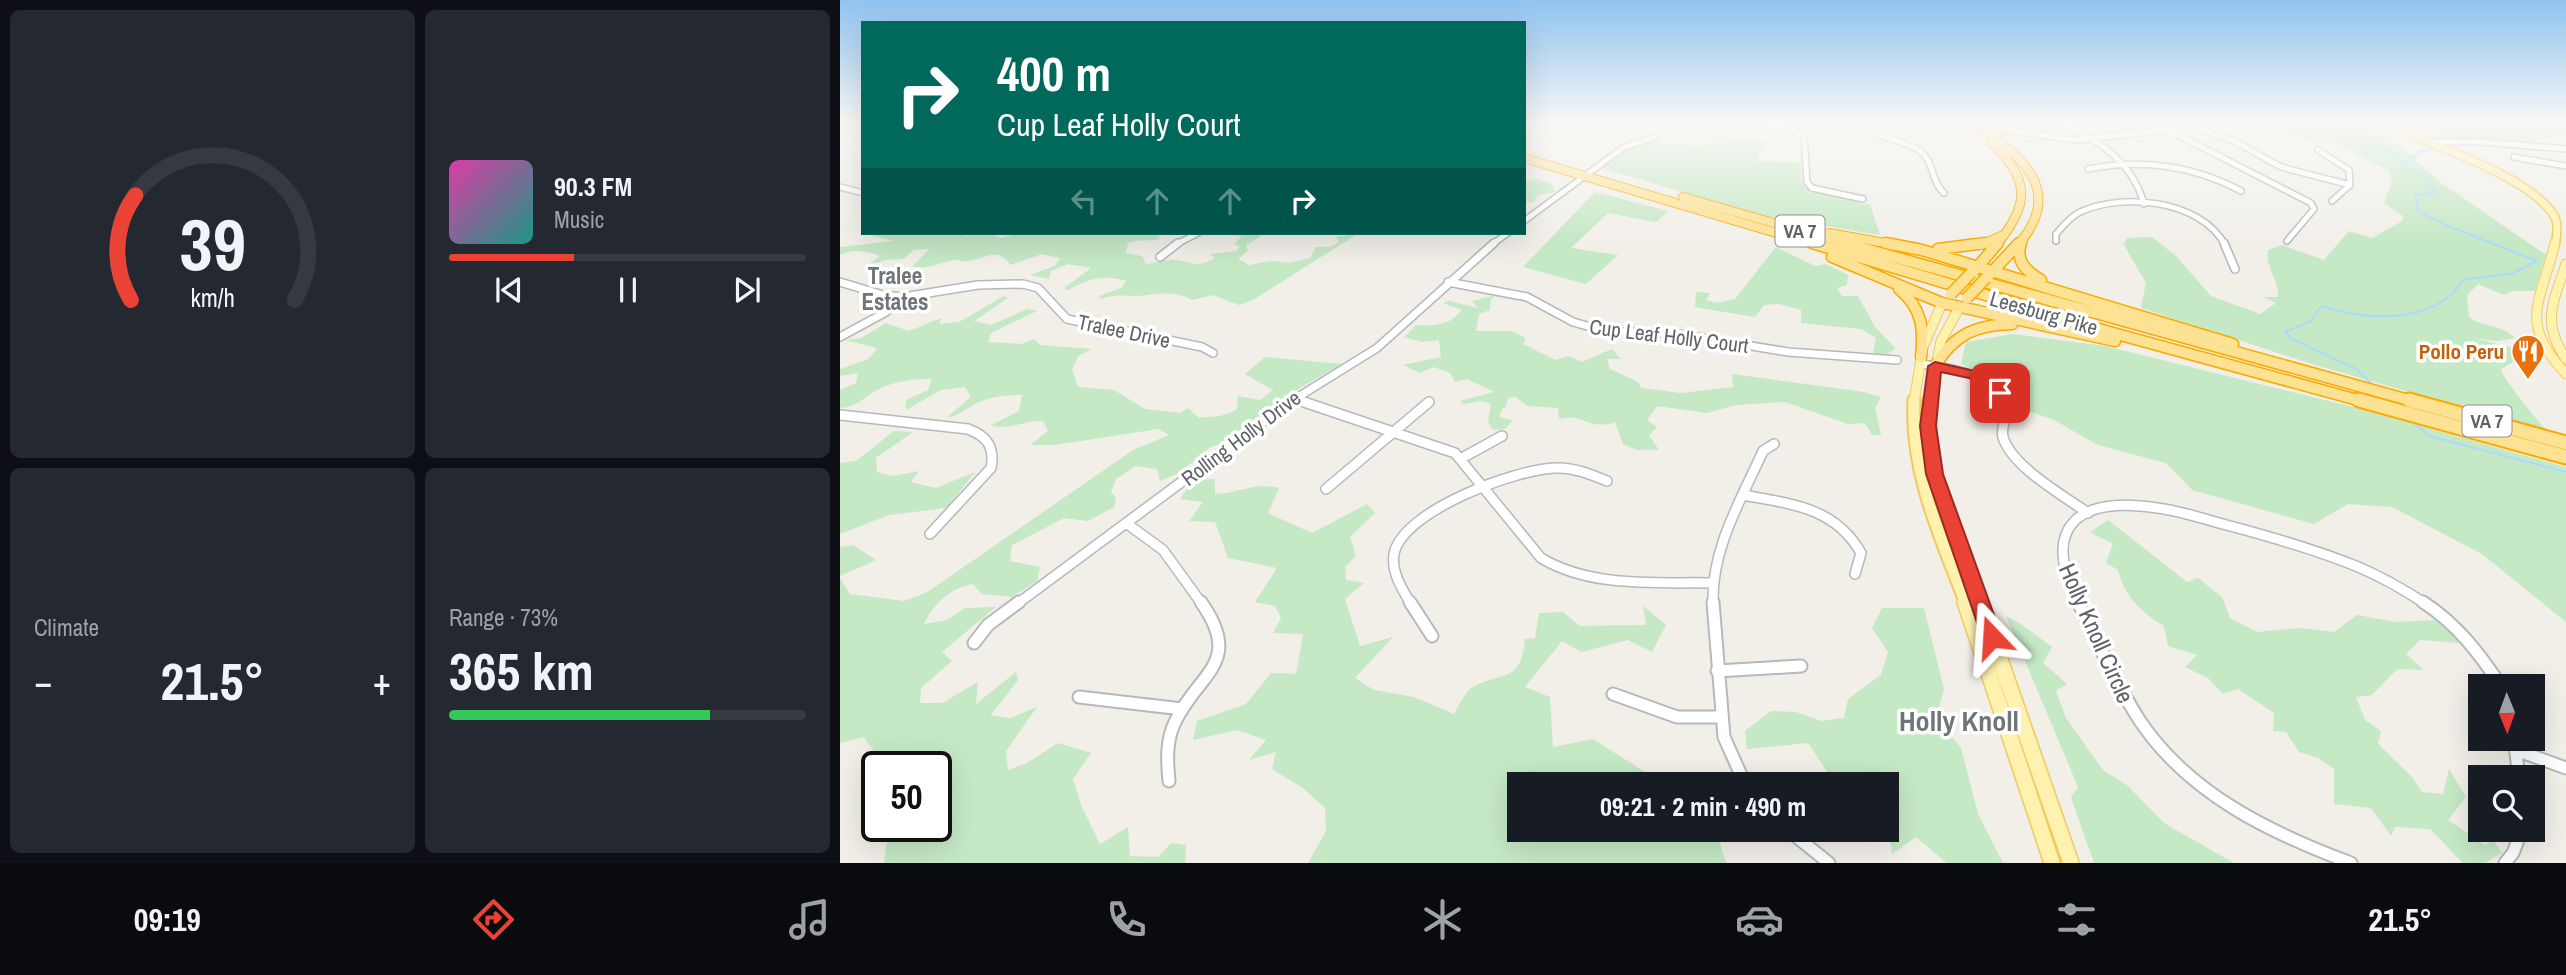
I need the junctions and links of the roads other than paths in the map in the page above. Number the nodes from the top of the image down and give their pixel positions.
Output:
1 (1546, 163) edge
2 (1558, 163) edge
3 (1601, 163) edge
4 (1806, 163) edge
5 (1930, 163) edge
6 (2010, 163) edge
7 (2025, 163) edge
8 (2122, 163) edge
9 (2233, 163) edge
10 (2274, 163) edge
11 (2339, 163) edge
12 (2472, 163) edge
13 (2476, 163) edge
14 (2548, 163) edge
15 (2125, 166) junction
16 (2566, 166) edge
17 (2088, 169) dead end
18 (1590, 174) junction
19 (2350, 185) junction
20 (840, 187) edge
21 (2241, 191) dead end
22 (861, 192) edge
23 (1944, 193) dead end
24 (1863, 199) dead end
25 (2332, 201) dead end
26 (2144, 204) junction
27 (1744, 215) junction
28 (2566, 217) edge
29 (1526, 220) edge
30 (2565, 228) edge
31 (2009, 229) junction
32 (1763, 230) junction
33 (2027, 234) junction
34 (1194, 235) edge
35 (1505, 235) edge
36 (2056, 241) dead end
37 (2287, 241) dead end
38 (1908, 246) junction
39 (1160, 257) dead end
40 (2566, 264) edge
41 (2235, 269) dead end
42 (1974, 270) junction
43 (1989, 274) junction
44 (1880, 278) junction
45 (2564, 280) edge
46 (840, 282) edge
47 (1448, 282) junction
48 (903, 297) junction
49 (1942, 303) junction
50 (2107, 304) junction
51 (1959, 308) junction
52 (2054, 328) junction
53 (840, 337) edge
54 (1213, 353) dead end
55 (2566, 359) edge
56 (1897, 360) dead end
57 (1920, 360) junction
58 (1935, 366) junction
59 (2566, 374) edge
60 (2366, 388) junction
61 (2343, 396) junction
62 (1294, 399) junction
63 (2409, 399) joint
64 (1429, 402) dead end
65 (845, 416) edge
66 (840, 423) edge
67 (1395, 431) junction
68 (1502, 436) dead end
69 (2566, 443) edge
70 (1774, 444) dead end
71 (2566, 457) edge
72 (1462, 458) junction
73 (1607, 481) dead end
74 (1326, 489) dead end
75 (1486, 489) junction
76 (1743, 495) junction
77 (2088, 513) junction
78 (1126, 523) junction
79 (930, 534) dead end
80 (1855, 574) dead end
81 (1712, 583) junction
82 (1432, 636) dead end
83 (974, 643) dead end
84 (1801, 666) dead end
85 (1717, 671) junction
86 (2493, 674) edge
87 (1613, 694) dead end
88 (1079, 697) dead end
89 (1182, 709) junction
90 (1720, 717) junction
91 (2530, 751) edge
92 (2566, 768) edge
93 (1739, 772) edge
94 (1169, 781) dead end
95 (1803, 842) edge
96 (2517, 842) edge
97 (1829, 863) edge
98 (2052, 863) edge
99 (2071, 863) edge
100 (2351, 863) edge
101 (2505, 863) edge

1 - 18 highway, Leesburg Pike / VA 7
2 - 18 highway, Leesburg Pike / VA 7
3 - 18 street
4 - 24 street
5 - 23 street
6 - 31 highway
7 - 33 highway
8 - 15 street
9 - 37 street
10 - 19 street
11 - 19 street
12 - 30 main road
13 - 28 main road
14 - 16 street
15 - 17 street
15 - 21 street
15 - 26 street
18 - 27 highway, Leesburg Pike / VA 7
18 - 29 street
18 - 32 highway, Leesburg Pike / VA 7
19 - 25 street
20 - 22 street
26 - 36 street
26 - 41 street
27 - 38 highway
27 - 60 highway, Leesburg Pike / VA 7
30 - 59 main road
31 - 38 highway
31 - 42 highway
32 - 44 highway
32 - 61 highway, Leesburg Pike / VA 7
33 - 43 highway
33 - 50 highway
34 - 39 street
35 - 47 street, Rolling Holly Drive
38 - 42 highway
40 - 45 main road
42 - 43 highway
42 - 49 highway, bridge
43 - 50 highway
43 - 51 highway, bridge
44 - 49 highway
44 - 57 highway
45 - 55 main road
46 - 48 street, Tralee Drive
47 - 56 street, Cup Leaf Holly Court
47 - 62 street, Rolling Holly Drive
48 - 53 street
48 - 54 street, Tralee Drive
49 - 51 highway
49 - 57 main road
50 - 60 highway
51 - 52 highway
51 - 58 main road
52 - 58 highway
52 - 61 highway
57 - 58 street
57 - 98 main road
58 - 77 street
58 - 99 main road
60 - 63 highway, Leesburg Pike / VA 7
61 - 71 highway, Leesburg Pike / VA 7
62 - 67 street
62 - 78 street, Rolling Holly Drive
63 - 69 highway, Leesburg Pike / VA 7
64 - 67 street
65 - 66 street
65 - 79 street
67 - 72 street
67 - 74 street
68 - 72 street
70 - 76 street
72 - 75 street
73 - 75 street
75 - 81 street
75 - 82 street
76 - 80 street
76 - 81 street
77 - 86 street
77 - 100 street, Holly Knoll Circle
78 - 83 street, Rolling Holly Drive
78 - 89 street
81 - 85 street
84 - 85 street
85 - 90 street
87 - 90 street
88 - 89 street
89 - 94 street
90 - 93 street
91 - 92 street
95 - 97 street
96 - 101 street

